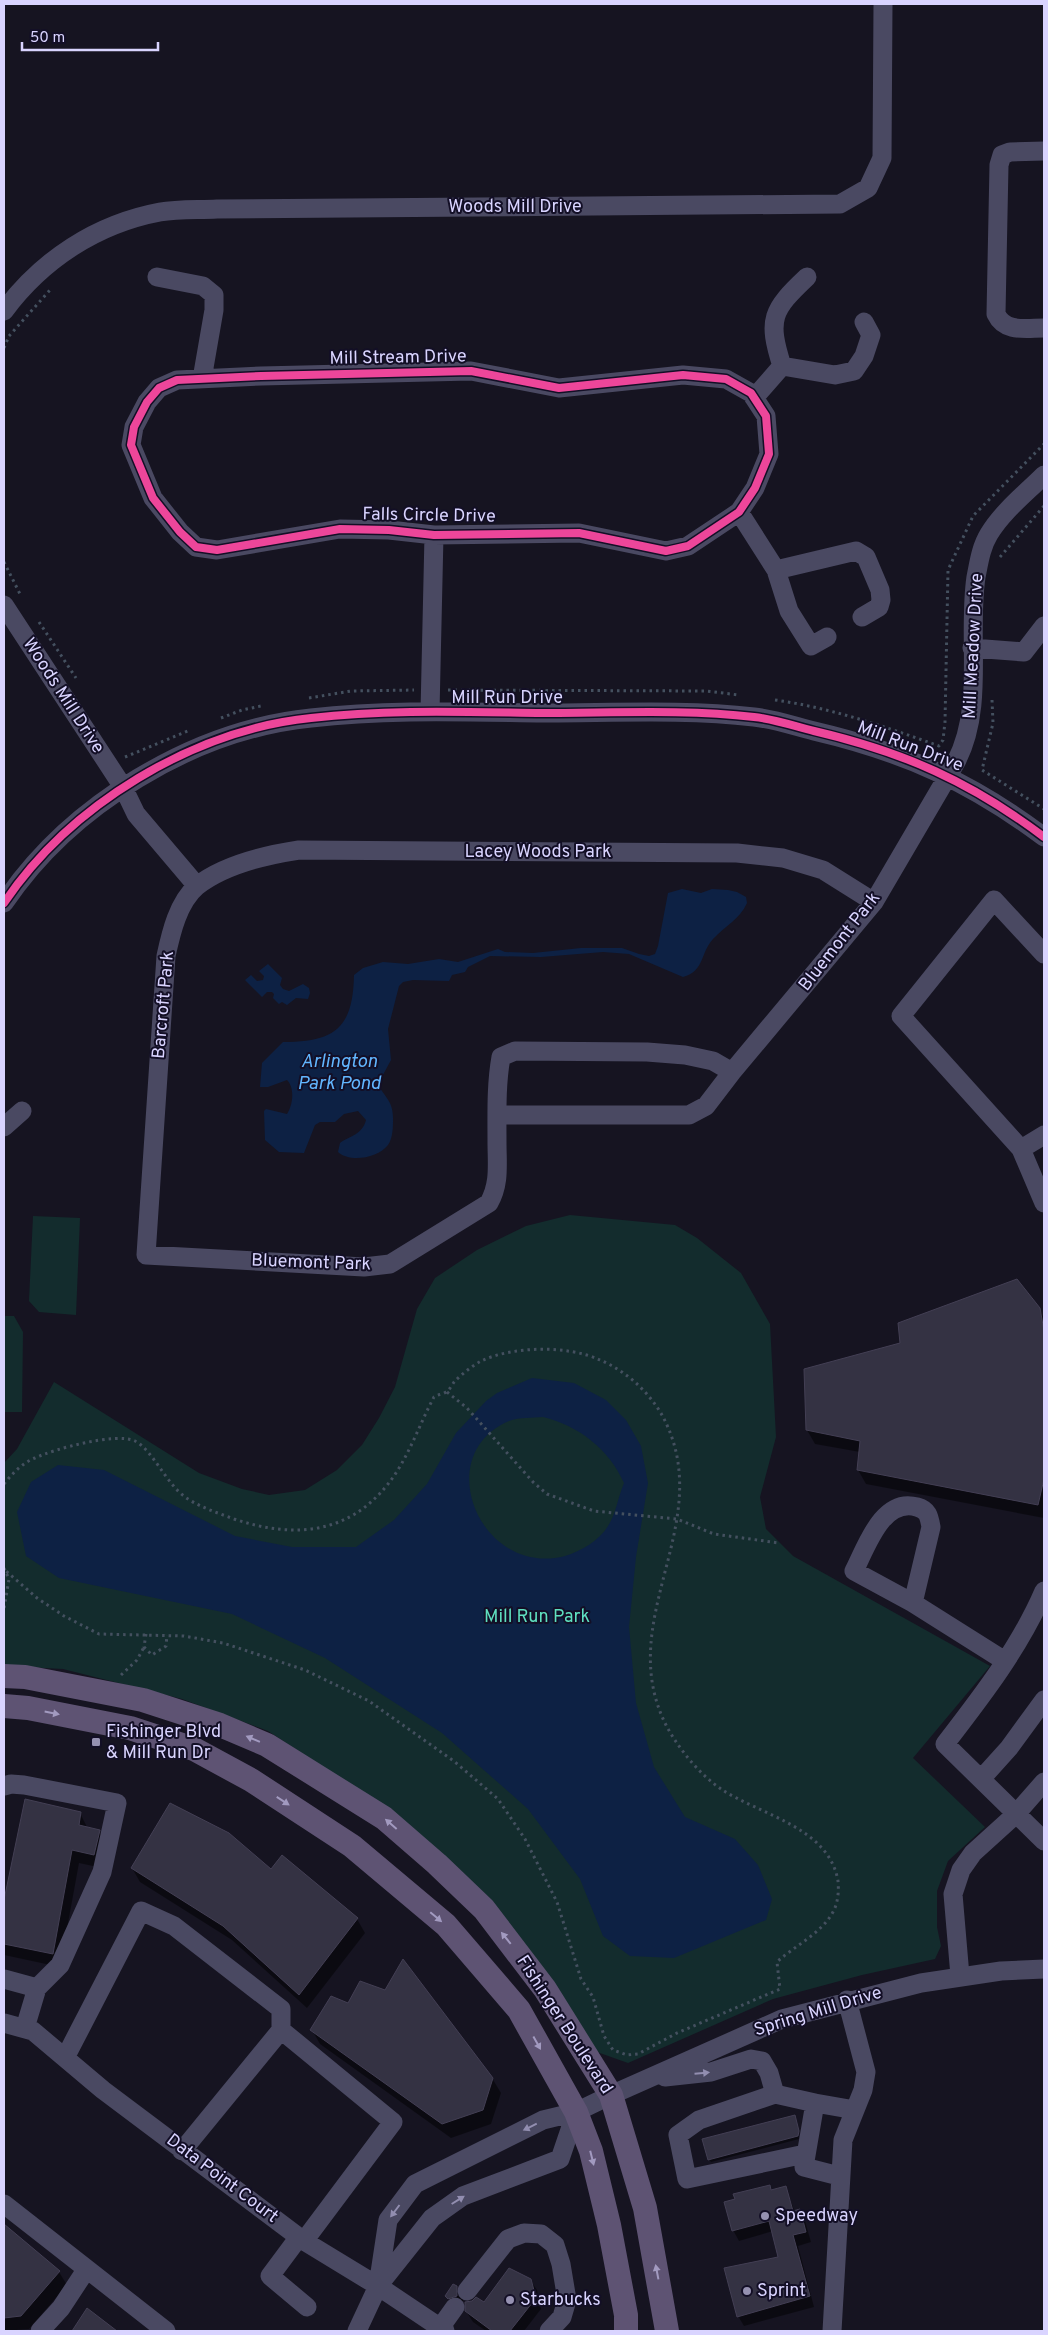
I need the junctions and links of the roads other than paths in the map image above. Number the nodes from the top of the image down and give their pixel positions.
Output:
1 (883, 4) edge
2 (1044, 152) edge
3 (157, 277) dead end
4 (807, 277) dead end
5 (4, 311) edge
6 (864, 322) dead end
7 (1044, 328) edge
8 (782, 366) junction
9 (202, 379) junction
10 (754, 398) junction
11 (1044, 475) edge
12 (143, 476) joint
13 (739, 512) junction
14 (434, 534) junction
15 (776, 570) junction
16 (4, 605) edge
17 (862, 617) dead end
18 (1044, 626) edge
19 (827, 637) dead end
20 (972, 648) junction
21 (430, 712) junction
22 (948, 776) junction
23 (123, 787) junction
24 (1044, 837) edge
25 (198, 886) junction
26 (874, 902) junction
27 (4, 903) edge
28 (1044, 954) edge
29 (732, 1072) junction
30 (22, 1111) dead end
31 (497, 1115) junction
32 (4, 1127) edge
33 (1044, 1135) edge
34 (1021, 1149) junction
35 (1044, 1203) edge
36 (146, 1255) joint
37 (1044, 1591) edge
38 (913, 1604) junction
39 (1005, 1661) junction
40 (4, 1676) edge
41 (1044, 1700) edge
42 (4, 1706) edge
43 (981, 1779) junction
44 (1044, 1782) edge
45 (4, 1786) edge
46 (1016, 1814) junction
47 (1044, 1841) edge
48 (1044, 1969) edge
49 (960, 1976) junction
50 (4, 1979) edge
51 (37, 1988) junction
52 (848, 2000) junction
53 (4, 2023) edge
54 (25, 2028) junction
55 (281, 2030) junction
56 (65, 2058) junction
57 (654, 2078) junction
58 (775, 2094) junction
59 (610, 2095) junction
60 (815, 2103) junction
61 (855, 2110) junction
62 (576, 2112) junction
63 (182, 2150) junction
64 (805, 2154) junction
65 (839, 2176) junction
66 (4, 2204) edge
67 (302, 2239) junction
68 (86, 2270) junction
69 (378, 2286) junction
70 (466, 2291) dead end
71 (307, 2307) dead end
72 (455, 2307) dead end
73 (443, 2330) edge
74 (40, 2331) edge
75 (166, 2331) edge
76 (357, 2331) edge
77 (549, 2331) edge
78 (626, 2331) edge
79 (667, 2331) edge
80 (832, 2331) edge

1 - 5 street, Woods Mill Drive
2 - 7 street
3 - 9 street
4 - 8 street
6 - 8 street
8 - 10 street
9 - 10 street, Mill Stream Drive
9 - 12 street, Mill Stream Drive
10 - 13 street, Mill Stream Drive
11 - 20 street, Mill Meadow Drive
12 - 14 street, Falls Circle Drive
13 - 14 street, Falls Circle Drive
13 - 15 street
14 - 21 street, Falls Circle Drive
15 - 17 street
15 - 19 street
16 - 23 street, Woods Mill Drive
18 - 20 street
20 - 22 street, Mill Meadow Drive
21 - 22 street, Mill Run Drive
21 - 23 street, Mill Run Drive
22 - 24 street, Mill Run Drive
22 - 26 street, Bluemont Park
23 - 25 street
23 - 27 street, Mill Run Drive
25 - 26 street, Lacey Woods Park
25 - 36 street, Barcroft Park
26 - 29 street, Bluemont Park
28 - 34 street
29 - 31 street, Bluemont Park
29 - 31 street, Bluemont Park
30 - 32 street
31 - 36 street, Bluemont Park
33 - 34 street
34 - 35 street
37 - 39 street
38 - 38 street
38 - 39 street
39 - 43 street
59 -> 40 main road, Fishinger Boulevard
41 - 43 street
42 -> 62 main road, Fishinger Boulevard
43 - 46 street
44 - 46 street
45 - 51 street
46 - 47 street
46 - 49 street
48 - 49 street, Spring Mill Drive
49 - 52 street, Spring Mill Drive
50 - 51 street
51 - 54 street
52 - 57 street, Spring Mill Drive
52 - 61 street
53 - 54 street, Data Point Court
54 - 56 street, Data Point Court
55 - 56 street
55 - 63 street
55 - 67 street
56 - 63 street, Data Point Court
57 -> 58 street
57 - 59 street, Spring Mill Drive
58 - 60 street
58 - 64 street
59 - 62 street, Spring Mill Drive
79 -> 59 main road, Fishinger Boulevard
60 - 61 street
60 - 64 street
61 - 65 street
69 -> 62 street
62 -> 69 street, Spring Mill Drive
62 -> 78 main road, Fishinger Boulevard
63 - 67 street, Data Point Court
64 - 65 street
65 - 80 street
66 - 68 street
67 - 69 street, Data Point Court
67 - 71 street
68 - 74 street
68 - 75 street
69 - 73 street, Data Point Court
69 - 76 street
70 - 77 street
72 - 73 street

